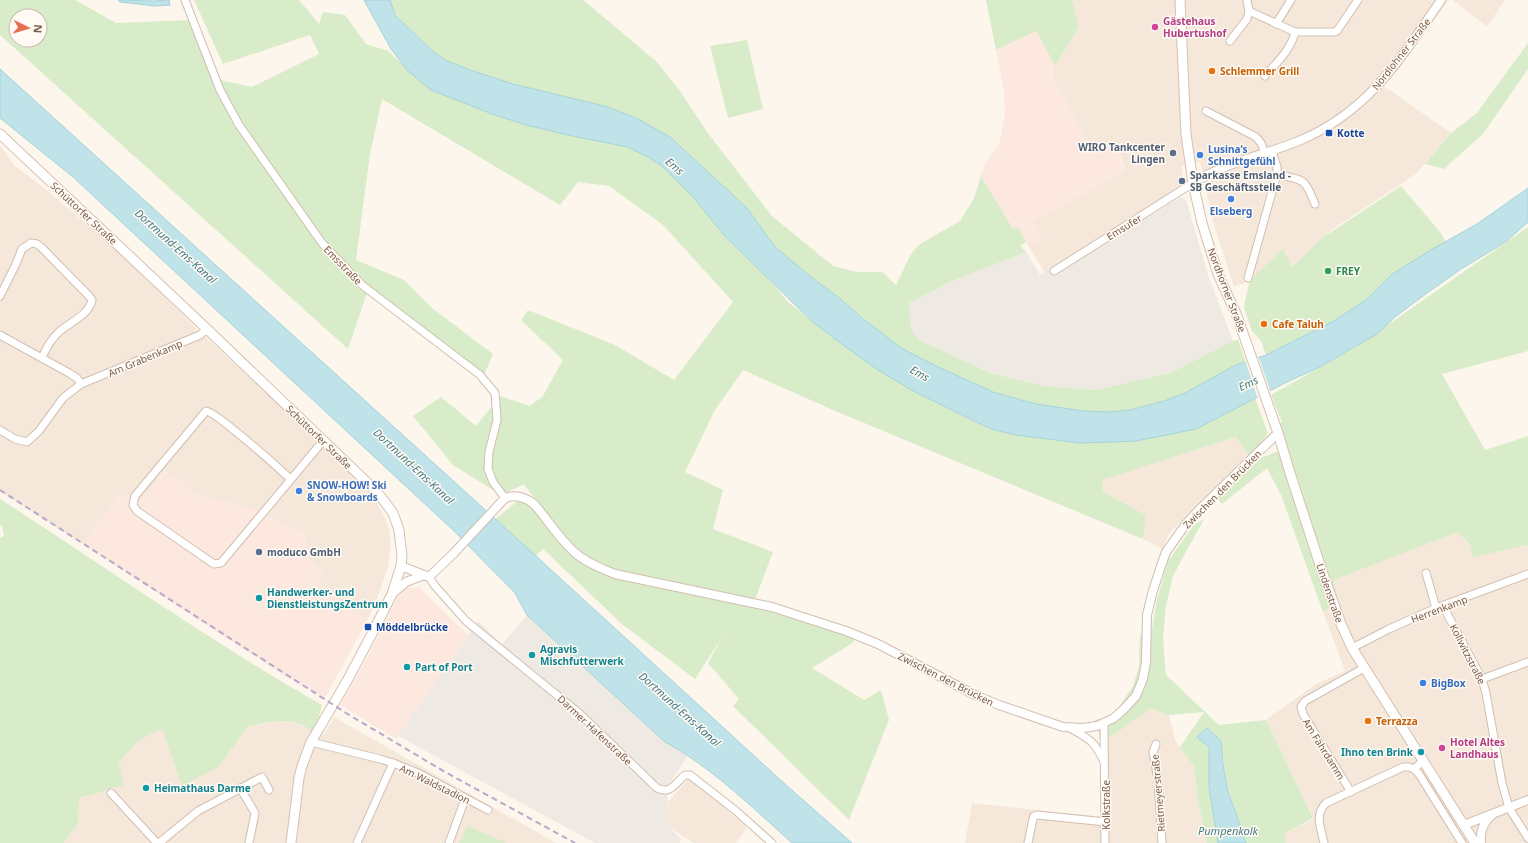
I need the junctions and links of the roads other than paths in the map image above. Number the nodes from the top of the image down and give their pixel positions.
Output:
1 (185, 0) edge
2 (1180, 0) edge
3 (1247, 0) edge
4 (1291, 0) edge
5 (1358, 0) edge
6 (1441, 0) edge
7 (1249, 11) junction
8 (1276, 24) junction
9 (1294, 32) junction
10 (1230, 41) dead end
11 (1265, 76) dead end
12 (1206, 111) dead end
13 (0, 134) edge
14 (1269, 152) junction
15 (1277, 174) junction
16 (1193, 183) junction
17 (1315, 204) dead end
18 (1054, 271) dead end
19 (1248, 278) dead end
20 (0, 296) edge
21 (208, 329) junction
22 (0, 335) edge
23 (42, 358) junction
24 (81, 384) junction
25 (1270, 410) joint
26 (0, 430) edge
27 (1278, 433) junction
28 (323, 441) junction
29 (290, 480) junction
30 (505, 498) junction
31 (402, 566) junction
32 (1426, 572) dead end
33 (1528, 574) edge
34 (426, 576) junction
35 (392, 594) junction
36 (1440, 607) junction
37 (1352, 648) junction
38 (1528, 662) edge
39 (1364, 668) junction
40 (1482, 679) junction
41 (1104, 723) junction
42 (1070, 728) junction
43 (311, 742) junction
44 (1156, 744) dead end
45 (1423, 761) junction
46 (393, 763) junction
47 (1106, 768) junction
48 (1414, 769) junction
49 (240, 788) junction
50 (269, 790) dead end
51 (111, 792) dead end
52 (1351, 792) junction
53 (466, 799) junction
54 (1528, 800) edge
55 (1509, 808) junction
56 (488, 810) dead end
57 (1492, 814) junction
58 (1106, 822) junction
59 (1464, 825) junction
60 (1528, 838) edge
61 (158, 843) edge
62 (249, 843) edge
63 (291, 843) edge
64 (357, 843) edge
65 (449, 843) edge
66 (772, 843) edge
67 (1028, 843) edge
68 (1105, 843) edge
69 (1162, 843) edge
70 (1324, 843) edge
71 (1462, 843) edge
72 (1475, 843) edge
73 (1481, 843) edge

1 - 30 street, Emsstraße
2 - 16 main road, Nordhorner Straße
3 - 7 street
4 - 8 street
5 - 9 street
6 - 14 street, Nordlohner Straße
7 - 8 street
7 - 10 street
8 - 9 street
9 - 11 street
12 - 14 street
13 - 21 main road, Schüttorfer Straße
14 - 15 street
14 - 16 street, Nordlohner Straße
15 - 17 street
15 - 19 street
16 - 18 street, Emsufer
16 - 25 main road, Nordhorner Straße
20 - 23 street
21 - 24 street, Am Grabenkamp
21 - 28 main road, Schüttorfer Straße
22 - 23 street
23 - 24 street
24 - 26 street, Am Grabenkamp
25 - 27 main road, Lindenstraße
27 - 37 main road, Lindenstraße
27 - 41 street, Zwischen den Brücken
28 - 29 street
28 - 31 main road, Schüttorfer Straße
29 - 29 street
30 - 34 street
30 - 42 street, Zwischen den Brücken
31 - 34 street
31 - 35 main road, Schüttorfer Straße
32 - 36 street, Kollwitzstraße
33 - 36 street, Herrenkamp
34 - 35 street
34 - 66 street, Darmer Hafenstraße
35 - 43 main road, Schüttorfer Straße
36 - 37 street, Herrenkamp
36 - 40 street, Kollwitzstraße
37 - 39 main road, Lindenstraße
38 - 40 street
39 - 45 main road, Lindenstraße
39 - 52 street, Am Fährdamm
40 - 55 street, Kollwitzstraße
41 - 42 street, Zwischen den Brücken
41 - 47 street, Kolkstraße
42 - 47 street, Kolkstraße
43 - 46 street, Am Waldstadion
43 - 63 main road, Schüttorfer Straße
44 - 69 street, Rietmeyerstraße
45 - 48 street
45 - 59 main road, Lindenstraße
46 - 53 street, Am Waldstadion
46 - 64 street
47 - 58 street, Kolkstraße
48 - 52 street
48 - 71 street
49 - 50 street
49 - 61 street
49 - 62 street
51 - 61 street
52 - 70 street
53 - 56 street, Am Waldstadion
53 - 65 street
54 - 55 street
55 - 57 street
55 - 60 street, Kollwitzstraße
57 - 59 street
57 - 73 street
58 - 67 street
58 - 68 street, Kolkstraße
59 - 72 main road, Lindenstraße

